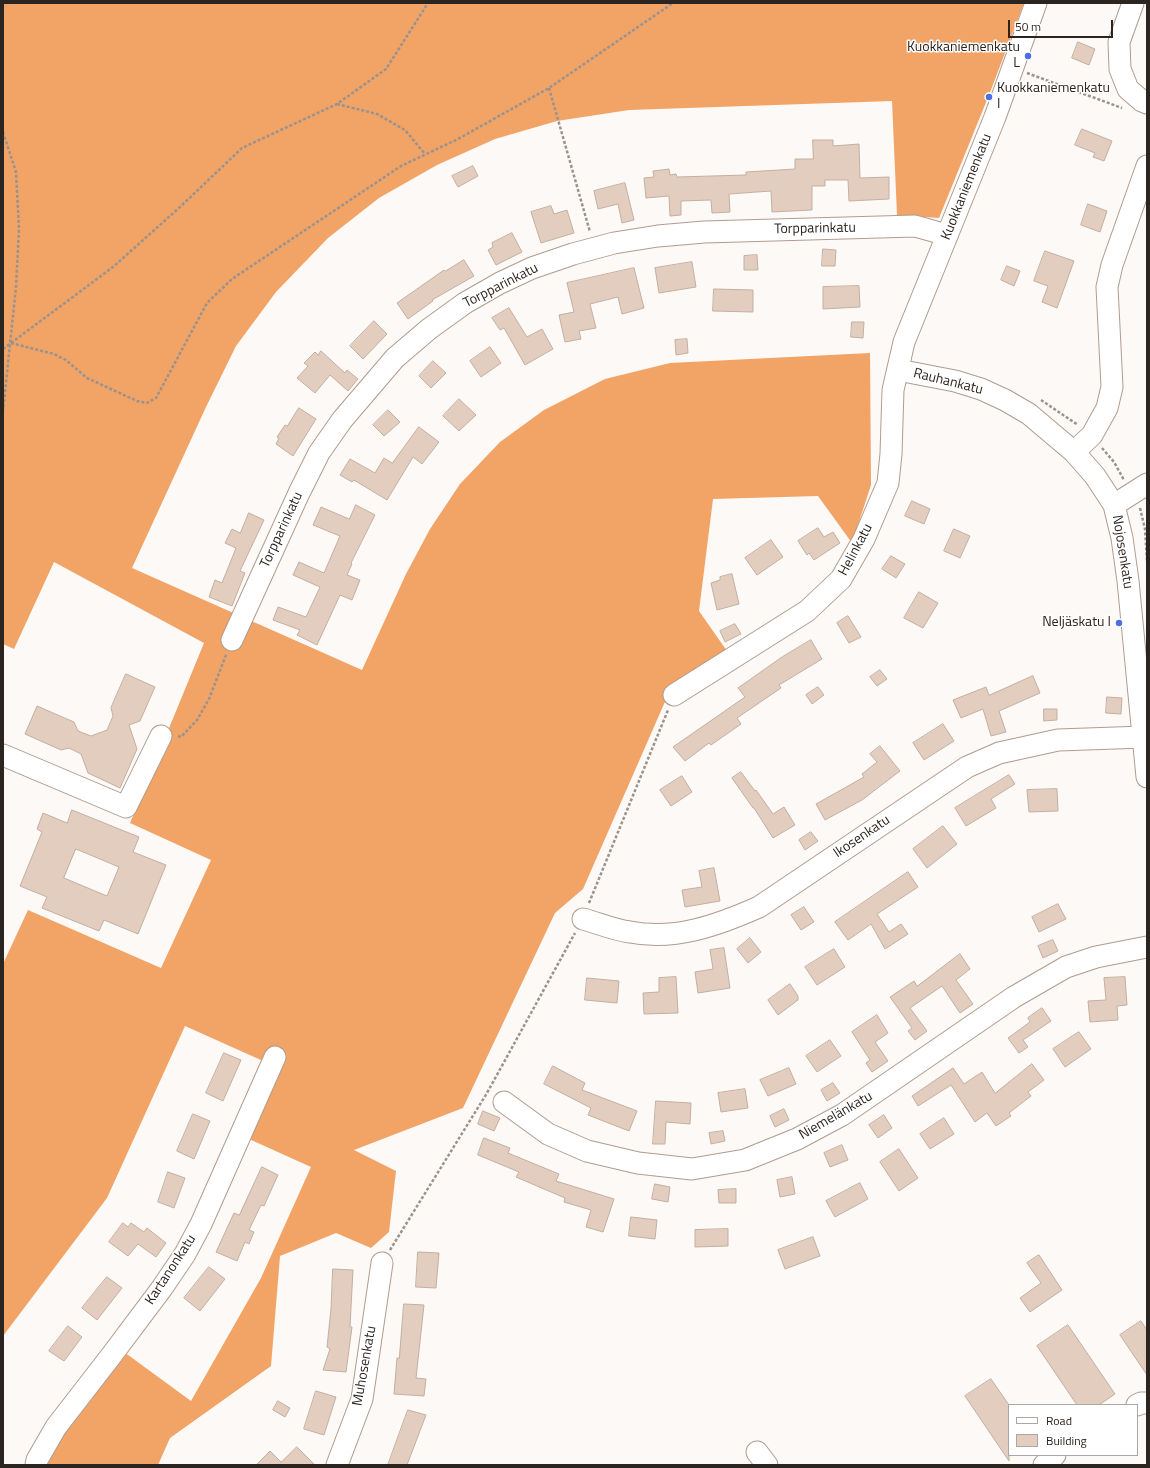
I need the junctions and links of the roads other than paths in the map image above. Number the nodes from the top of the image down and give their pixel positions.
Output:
1 (1036, 3) edge
2 (1133, 3) edge
3 (1147, 103) edge
4 (1147, 166) edge
5 (947, 235) junction
6 (898, 370) junction
7 (1074, 452) junction
8 (1147, 484) edge
9 (1114, 505) junction
10 (232, 640) road end
11 (674, 695) road end
12 (1144, 726) edge
13 (161, 736) road end
14 (3, 755) edge
15 (1147, 777) edge
16 (583, 919) road end
17 (1147, 948) edge
18 (276, 1057) dead end
19 (504, 1102) dead end
20 (382, 1263) road end
21 (1055, 1456) edge
22 (36, 1465) edge
23 (337, 1465) edge
24 (1044, 1465) edge

1 - 5 street, Kuokkaniemenkatu
2 - 3 street
4 - 7 street
5 - 6 street, Kuokkaniemenkatu
5 - 10 street, Torpparinkatu
6 - 7 street, Rauhankatu
6 - 11 street, Helinkatu
7 - 9 street, Nojosenkatu
8 - 9 street
9 - 12 street, Nojosenkatu
12 - 15 street, Nojosenkatu
12 - 16 street, Ikosenkatu
13 - 14 street
17 - 19 street, Niemelänkatu
18 - 22 street, Kartanonkatu
20 - 23 street, Muhosenkatu
21 - 24 street

